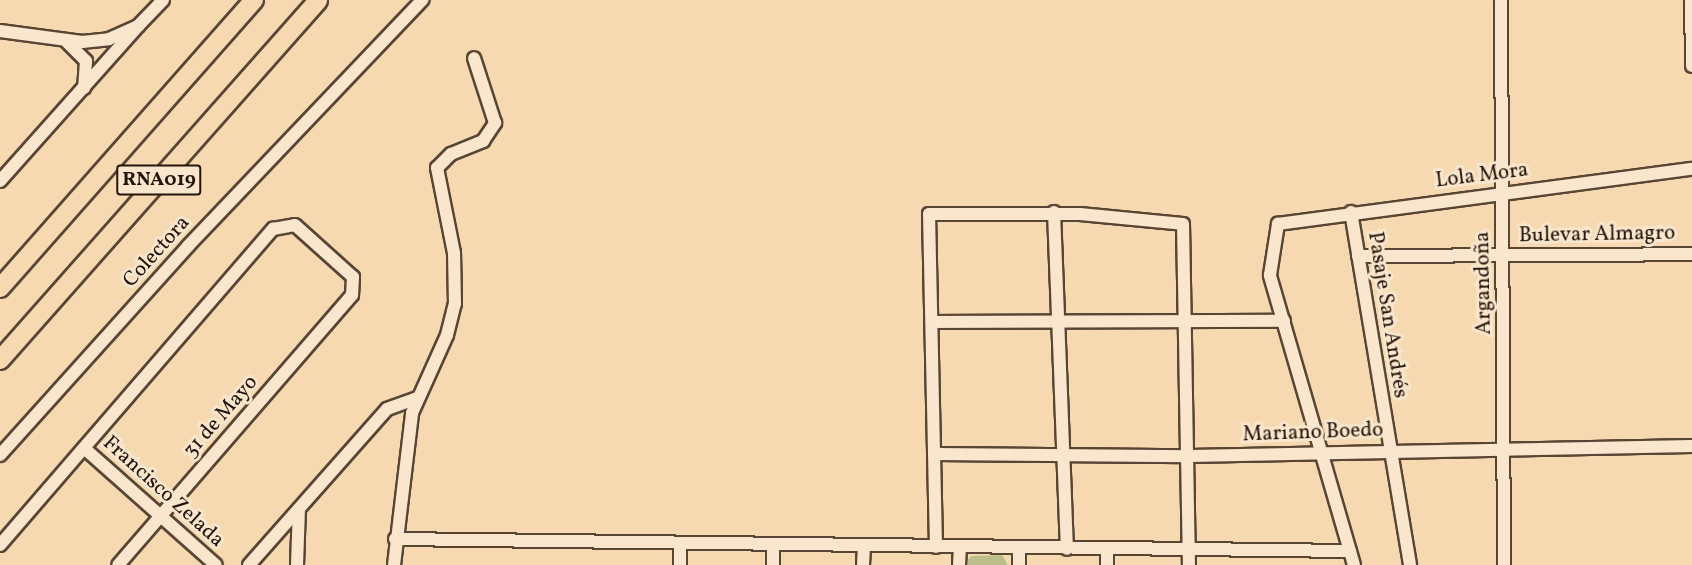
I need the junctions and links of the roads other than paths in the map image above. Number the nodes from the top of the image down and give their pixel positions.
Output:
1 (163, 0) edge
2 (254, 0) edge
3 (318, 0) edge
4 (422, 0) edge
5 (1501, 0) edge
6 (1691, 0) edge
7 (138, 26) junction
8 (0, 30) edge
9 (65, 40) junction
10 (474, 58) dead end
11 (1692, 66) edge
12 (81, 94) junction
13 (1692, 169) edge
14 (0, 180) edge
15 (1502, 193) junction
16 (1054, 212) junction
17 (1351, 212) junction
18 (1692, 254) edge
19 (1358, 256) junction
20 (1503, 256) junction
21 (0, 288) edge
22 (1055, 320) junction
23 (1185, 321) junction
24 (1284, 321) junction
25 (932, 322) junction
26 (0, 360) edge
27 (417, 398) junction
28 (1692, 446) edge
29 (84, 448) junction
30 (1505, 448) junction
31 (1389, 450) junction
32 (1323, 452) junction
33 (936, 454) junction
34 (0, 455) edge
35 (1062, 456) junction
36 (1191, 456) junction
37 (299, 509) junction
38 (161, 515) junction
39 (395, 539) junction
40 (680, 543) junction
41 (773, 543) junction
42 (0, 545) edge
43 (864, 545) junction
44 (936, 547) junction
45 (960, 547) junction
46 (1019, 549) junction
47 (1067, 549) junction
48 (1107, 550) junction
49 (1350, 551) junction
50 (1189, 552) junction
51 (1275, 552) junction
52 (118, 565) edge
53 (216, 565) edge
54 (249, 565) edge
55 (297, 565) edge
56 (394, 565) edge
57 (680, 565) edge
58 (773, 565) edge
59 (863, 565) edge
60 (959, 565) edge
61 (1018, 565) edge
62 (1107, 565) edge
63 (1189, 565) edge
64 (1274, 565) edge
65 (1354, 565) edge
66 (1410, 565) edge
67 (1504, 565) edge

1 - 7 street
2 - 21 highway, RNA019
3 - 26 highway, RNA019
4 - 34 street, Colectora
5 - 15 street, Argandoña
6 - 11 street
7 - 9 street
7 - 12 street
8 - 9 street
9 - 12 street
10 - 27 street
12 - 14 street
13 - 15 street, Lola Mora
15 - 17 street, Lola Mora
15 - 20 street, Argandoña
16 - 22 street
16 - 23 street
16 - 25 street
17 - 19 street, Pasaje San Andrés
17 - 24 street, Lola Mora
18 - 20 street, Bulevar Almagro
19 - 20 street, Bulevar Almagro
19 - 31 street, Pasaje San Andrés
20 - 30 street, Argandoña
22 - 23 street
22 - 25 street
22 - 35 street
23 - 24 street
23 - 36 street
24 - 32 street
25 - 33 street
27 - 37 street
27 - 39 street
28 - 30 street, Mariano Boedo
29 - 38 street, Francisco Zelada
29 - 38 street, 31 de Mayo
29 - 42 street
30 - 31 street, Mariano Boedo
30 - 67 street, Argandoña
31 - 32 street, Mariano Boedo
31 - 66 street, Pasaje San Andrés
32 - 36 street, Mariano Boedo
32 - 49 street
33 - 35 street, Mariano Boedo
33 - 44 street
35 - 36 street, Mariano Boedo
35 - 47 street
36 - 50 street
37 - 54 street
37 - 55 street
38 - 52 street, 31 de Mayo
38 - 53 street, Francisco Zelada
39 - 40 street
39 - 56 street
40 - 41 street
40 - 57 street
41 - 43 street
41 - 58 street
43 - 44 street
43 - 59 street
44 - 45 street
45 - 46 street
45 - 60 street
46 - 47 street
46 - 61 street
47 - 48 street
48 - 50 street
48 - 62 street
49 - 51 street
49 - 65 street
50 - 51 street
50 - 63 street
51 - 64 street

